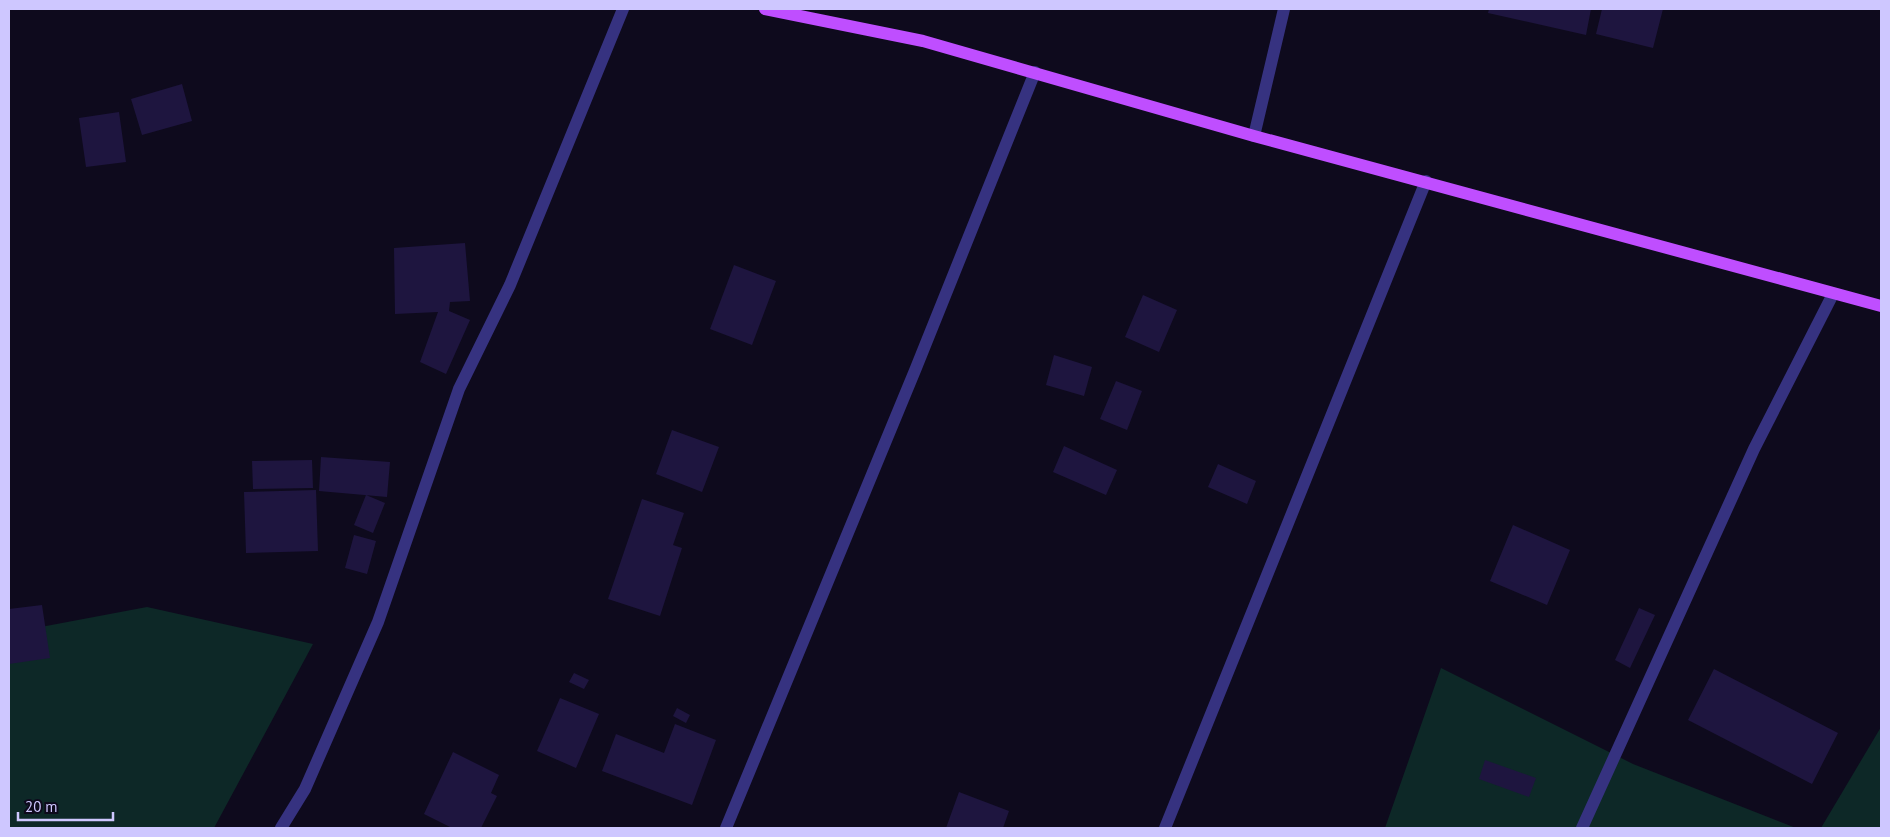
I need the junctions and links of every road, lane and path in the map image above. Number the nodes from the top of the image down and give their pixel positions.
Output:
1 (624, 9) edge
2 (765, 9) edge
3 (1284, 9) edge
4 (1035, 72) junction
5 (1254, 136) junction
6 (1426, 181) junction
7 (1834, 294) junction
8 (1881, 306) edge
9 (281, 828) edge
10 (726, 828) edge
11 (1165, 828) edge
12 (1582, 828) edge

1 - 9 street
2 - 4 main road
3 - 5 street
4 - 5 main road
4 - 10 street
5 - 6 main road
6 - 7 main road
6 - 11 street
7 - 8 main road
7 - 12 street

